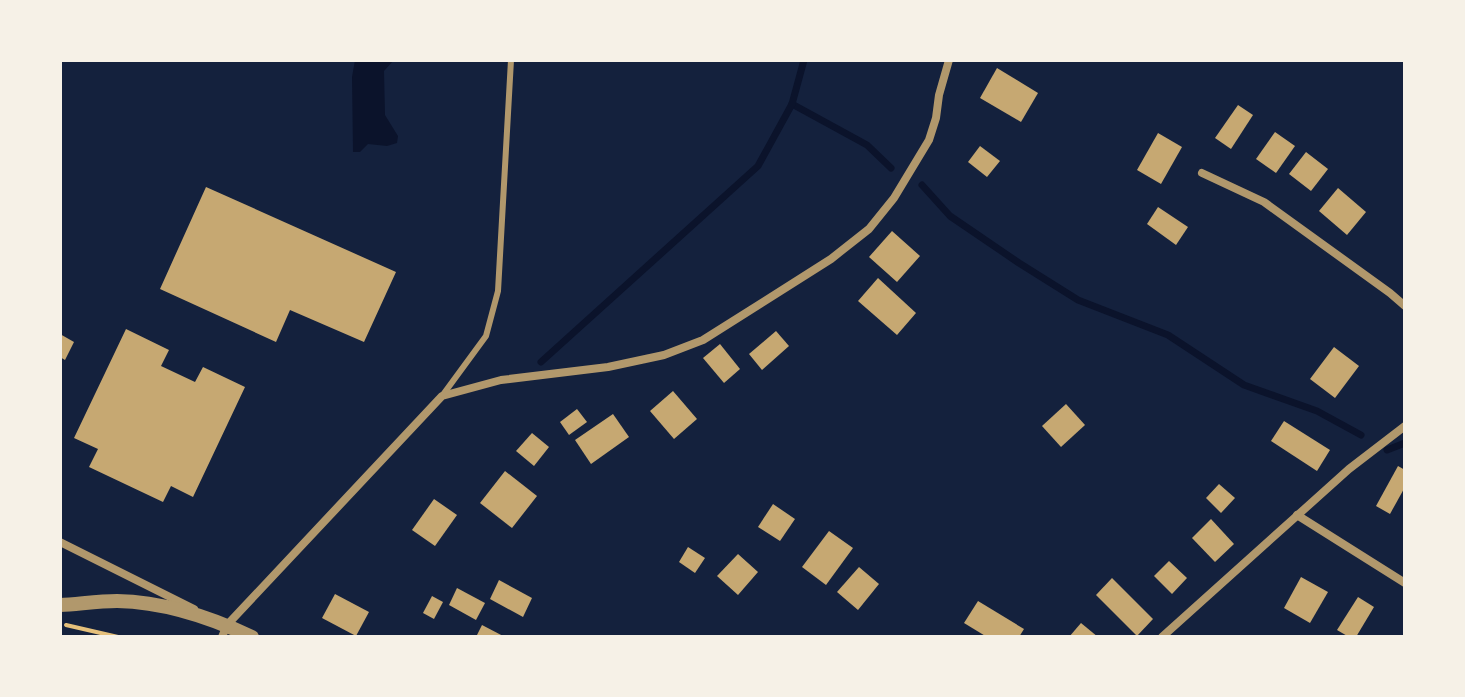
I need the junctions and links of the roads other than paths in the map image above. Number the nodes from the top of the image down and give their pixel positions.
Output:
1 (511, 60) edge
2 (949, 60) edge
3 (1202, 173) dead end
4 (1405, 306) edge
5 (442, 396) junction
6 (1405, 426) edge
7 (1297, 515) junction
8 (60, 542) edge
9 (1405, 583) edge
10 (60, 605) edge
11 (224, 631) edge
12 (252, 637) edge
13 (1162, 637) edge

1 - 5 lane
2 - 5 street
3 - 4 street
5 - 11 street
6 - 7 street
7 - 9 street
7 - 13 street
8 - 11 street
10 - 11 street
11 - 12 street

